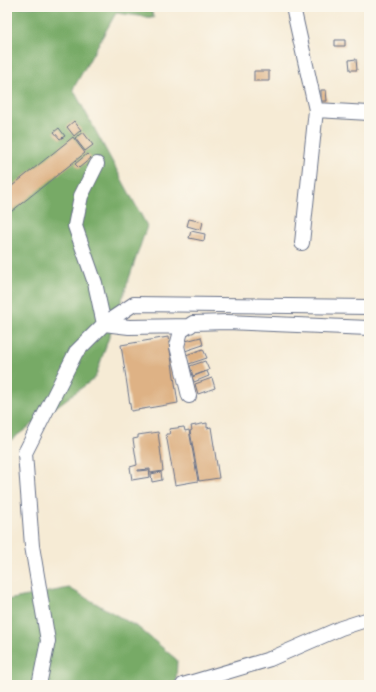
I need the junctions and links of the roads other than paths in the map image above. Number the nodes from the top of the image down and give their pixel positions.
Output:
1 (293, 7) edge
2 (316, 110) junction
3 (369, 113) edge
4 (97, 164) dead end
5 (302, 243) dead end
6 (369, 307) edge
7 (104, 324) junction
8 (190, 326) junction
9 (369, 328) edge
10 (188, 396) dead end
11 (369, 619) edge
12 (39, 685) edge
13 (183, 685) edge

1 - 2 street
2 - 3 street
2 - 5 street
4 - 7 street
6 - 7 street
7 - 8 street
7 - 12 street
8 - 9 street
8 - 10 street
11 - 13 street

